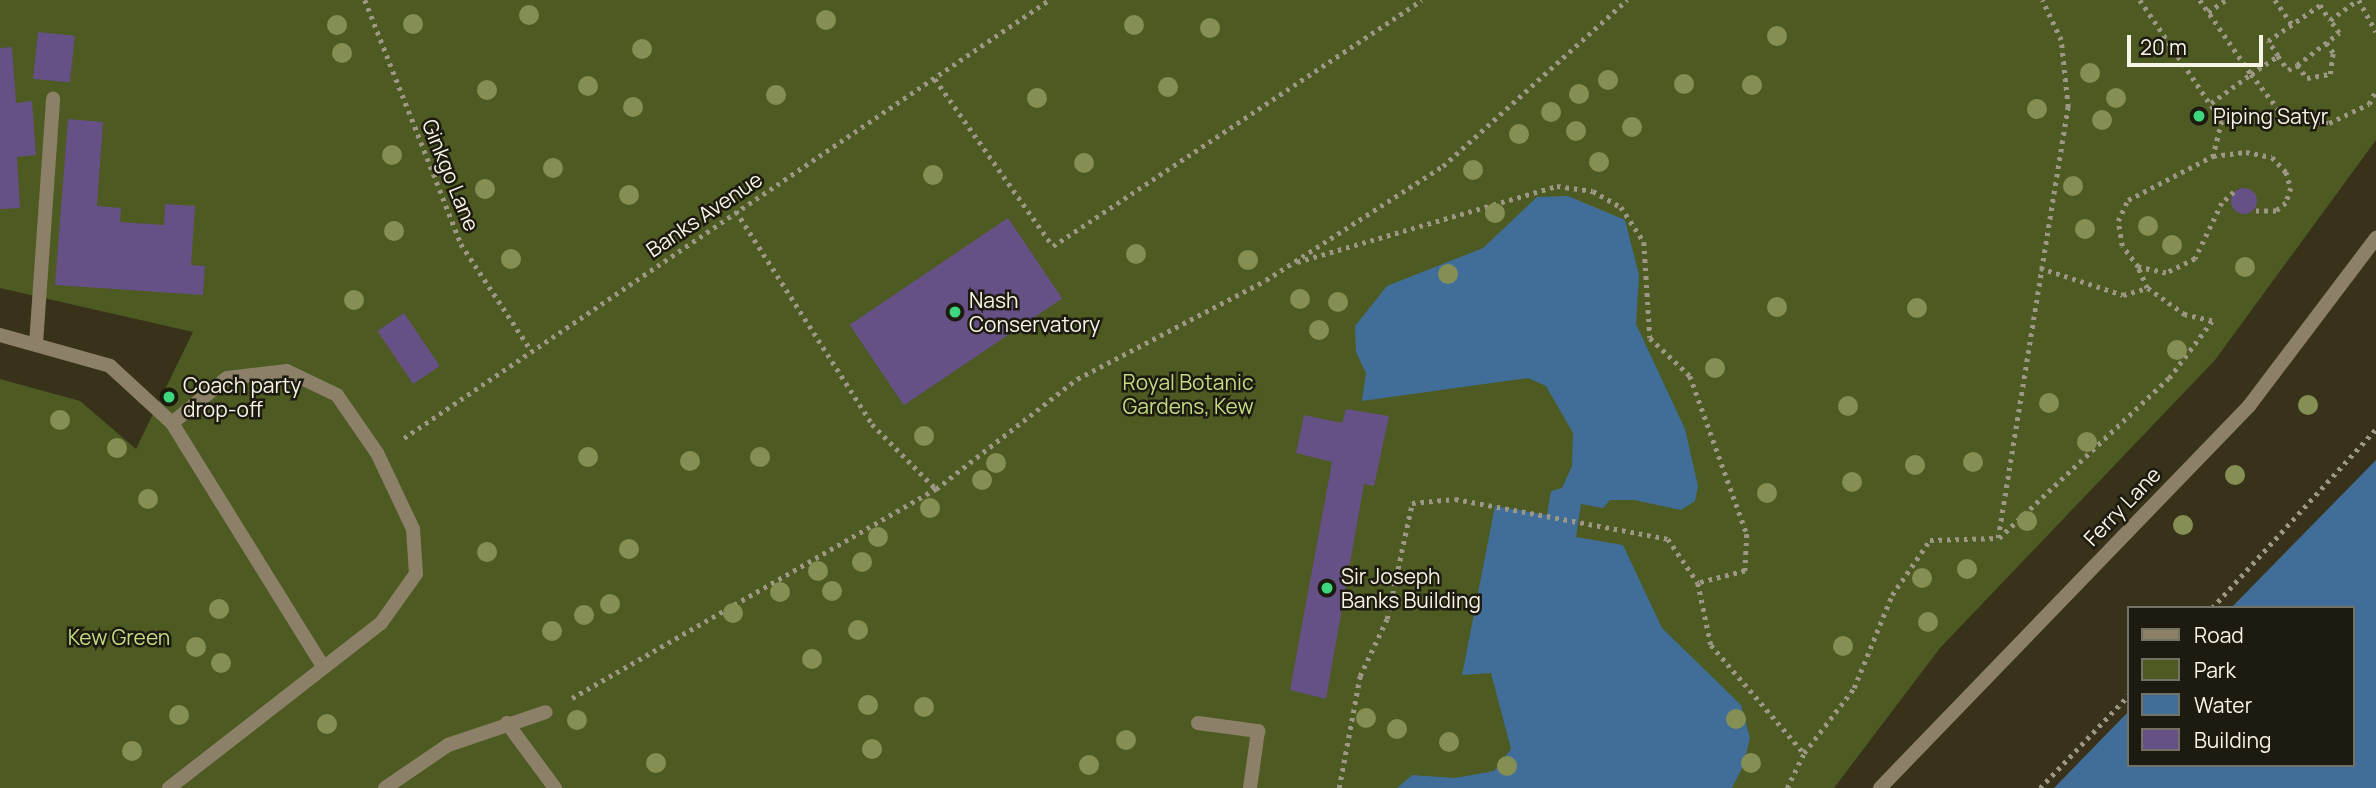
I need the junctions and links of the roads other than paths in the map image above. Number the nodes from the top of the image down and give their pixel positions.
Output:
1 (53, 99) dead end
2 (2376, 238) edge
3 (0, 335) edge
4 (36, 344) junction
5 (173, 423) junction
6 (323, 667) junction
7 (547, 712) road end
8 (507, 723) junction
9 (1198, 723) dead end
10 (169, 788) edge
11 (384, 788) edge
12 (555, 788) edge
13 (1250, 788) edge
14 (1880, 788) edge

1 - 4 street
2 - 14 street, Ferry Lane
3 - 4 street
4 - 5 street
5 - 6 street
5 - 6 street
6 - 10 street
7 - 8 street
8 - 11 street
8 - 12 street
9 - 13 street

